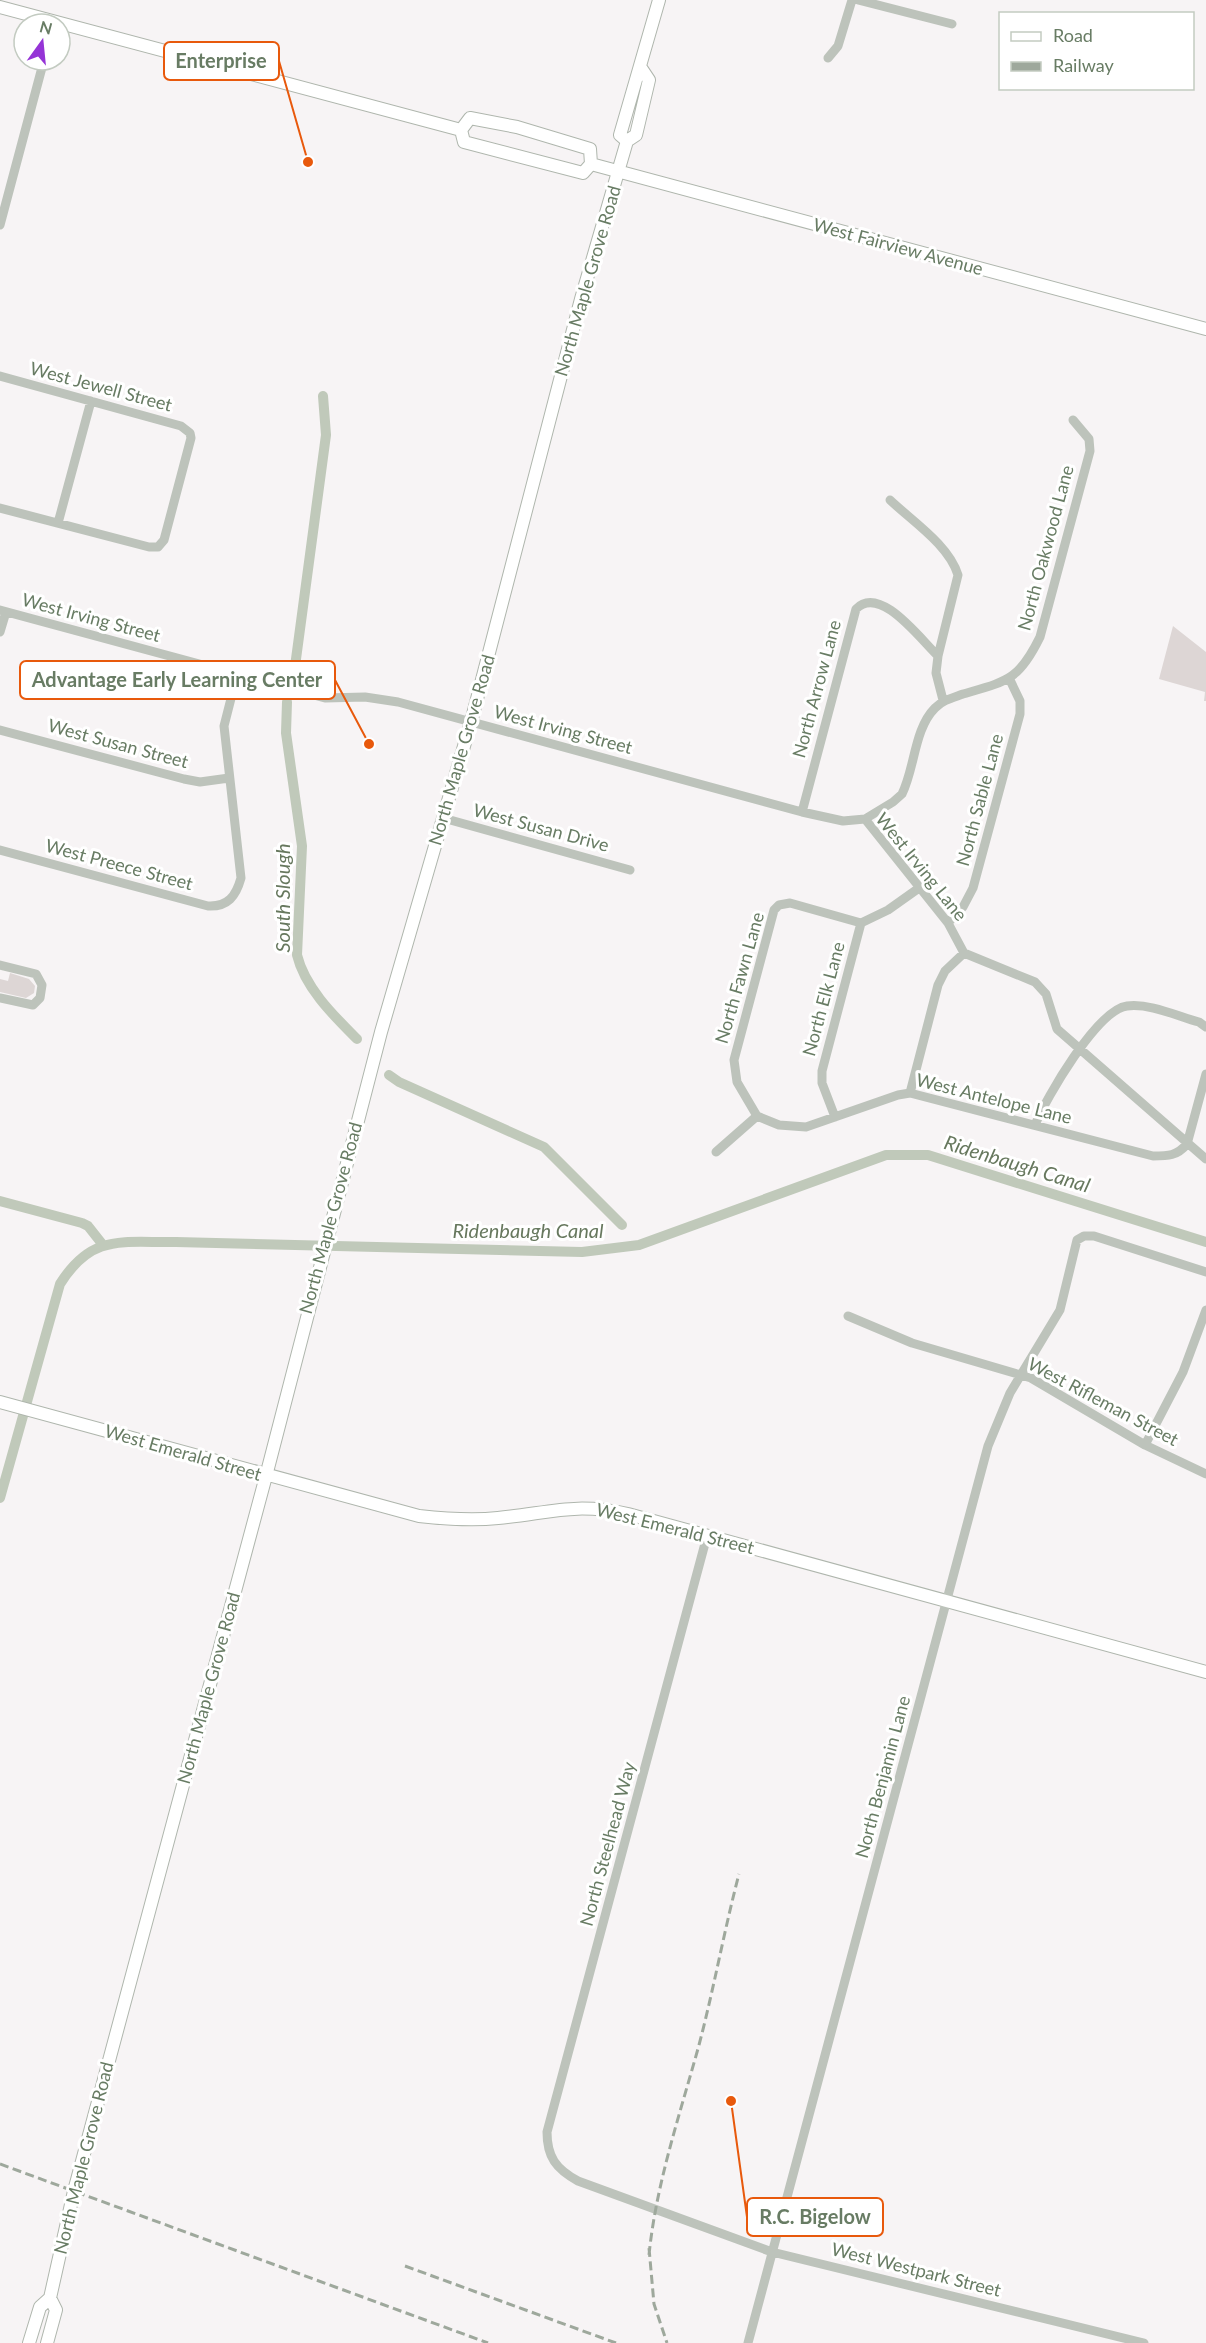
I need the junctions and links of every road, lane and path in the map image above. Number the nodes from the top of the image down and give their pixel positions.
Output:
1 (659, 0) edge
2 (852, 0) edge
3 (858, 0) edge
4 (0, 7) edge
5 (17, 12) edge
6 (952, 24) dead end
7 (72, 28) edge
8 (828, 58) dead end
9 (41, 72) edge
10 (460, 130) junction
11 (591, 164) junction
12 (619, 171) junction
13 (0, 225) edge
14 (1206, 329) edge
15 (0, 376) edge
16 (91, 401) junction
17 (1073, 420) dead end
18 (890, 500) dead end
19 (0, 507) edge
20 (58, 523) junction
21 (3, 611) edge
22 (0, 632) edge
23 (938, 656) junction
24 (237, 675) junction
25 (1010, 680) junction
26 (943, 700) junction
27 (471, 722) junction
28 (0, 730) edge
29 (229, 777) junction
30 (802, 812) junction
31 (443, 818) junction
32 (865, 819) junction
33 (0, 850) edge
34 (630, 870) dead end
35 (919, 888) junction
36 (861, 923) junction
37 (948, 923) junction
38 (964, 952) junction
39 (0, 965) edge
40 (0, 998) edge
41 (1206, 1027) edge
42 (1078, 1050) junction
43 (1206, 1074) edge
44 (910, 1093) junction
45 (757, 1116) junction
46 (835, 1117) junction
47 (1035, 1125) junction
48 (1187, 1144) junction
49 (716, 1152) dead end
50 (1206, 1159) edge
51 (1206, 1272) edge
52 (1206, 1310) edge
53 (848, 1316) dead end
54 (1021, 1375) junction
55 (0, 1402) edge
56 (1145, 1445) junction
57 (1206, 1474) edge
58 (266, 1476) junction
59 (707, 1536) junction
60 (947, 1602) junction
61 (1206, 1672) edge
62 (552, 2162) joint
63 (772, 2252) junction
64 (50, 2298) junction
65 (29, 2343) edge
66 (47, 2343) edge
67 (748, 2343) edge
68 (1144, 2343) edge

1 - 12 main road, North Maple Grove Road
2 - 8 street
3 - 6 street
4 - 5 main road, West Fairview Avenue
7 - 10 main road, West Fairview Avenue
9 - 13 street
10 - 11 main road, West Fairview Avenue
10 - 11 main road
11 - 12 main road, West Fairview Avenue
12 - 14 main road, West Fairview Avenue
12 - 27 main road, North Maple Grove Road
15 - 16 street, West Jewell Street
16 - 20 street
16 - 20 street, West Jewell Street
17 - 25 street, North Oakwood Lane
18 - 23 street
19 - 20 street
21 - 22 street
21 - 24 street, West Irving Street
23 - 26 street
23 - 30 street, North Arrow Lane
24 - 27 street, West Irving Street
24 - 29 street
25 - 26 street
25 - 37 street, North Sable Lane
26 - 32 street
27 - 30 street, West Irving Street
27 - 31 main road, North Maple Grove Road
28 - 29 street, West Susan Street
29 - 33 street, West Preece Street
30 - 32 street, West Irving Lane
31 - 34 street, West Susan Drive
31 - 58 main road, North Maple Grove Road
32 - 35 street, West Irving Lane
35 - 36 street
35 - 37 street, West Irving Lane
36 - 45 street, North Fawn Lane
36 - 46 street, North Elk Lane
37 - 38 street, West Irving Lane
38 - 42 street
38 - 44 street
39 - 40 street
41 - 42 street
42 - 47 street
42 - 48 street
43 - 48 street
44 - 46 street, West Antelope Lane
44 - 47 street, West Antelope Lane
45 - 46 street, West Antelope Lane
45 - 49 street
47 - 48 street, West Antelope Lane
48 - 50 street
51 - 54 street, North Benjamin Lane
52 - 56 street
53 - 54 street, West Rifleman Street
54 - 56 street, West Rifleman Street
54 - 60 street, North Benjamin Lane
55 - 58 main road, West Emerald Street
56 - 57 street, West Rifleman Street
58 - 59 main road, West Emerald Street
58 - 64 main road, North Maple Grove Road
59 - 60 main road, West Emerald Street
59 - 62 street, North Steelhead Way
60 - 61 main road, West Emerald Street
60 - 63 street, North Benjamin Lane
62 - 63 street, West Westpark Street
63 - 67 street, North Benjamin Lane
63 - 68 street, West Westpark Street
64 - 65 main road, North Maple Grove Road
64 - 66 main road, North Maple Grove Road

